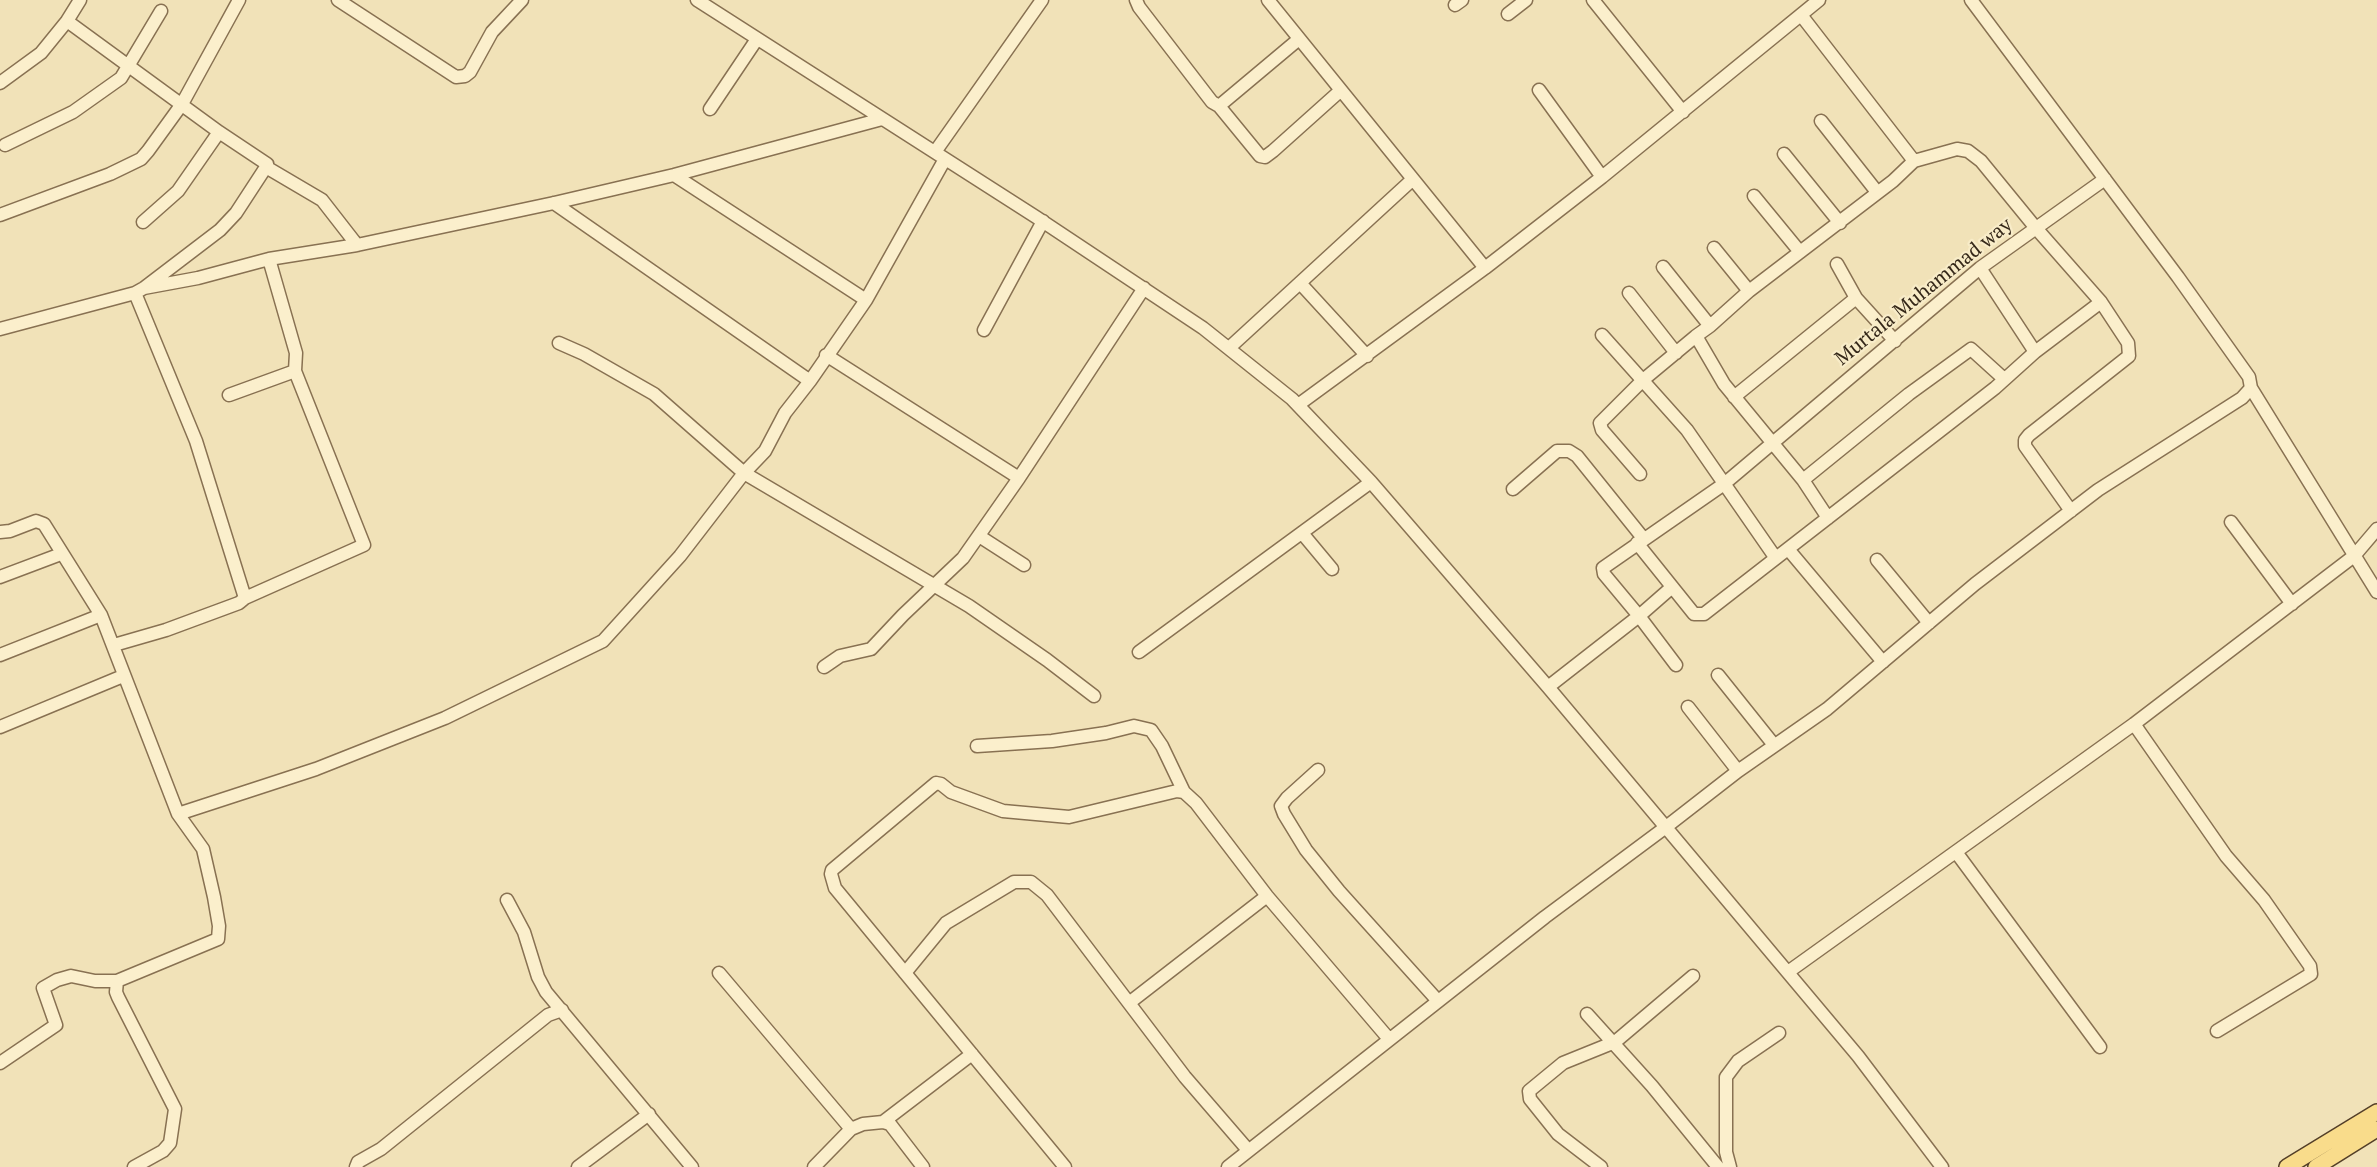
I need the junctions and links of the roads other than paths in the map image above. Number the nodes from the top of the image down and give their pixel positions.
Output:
1 (80, 0) edge
2 (239, 0) edge
3 (338, 0) edge
4 (522, 0) edge
5 (697, 0) edge
6 (1042, 0) edge
7 (1136, 0) edge
8 (1268, 0) edge
9 (1526, 0) edge
10 (1593, 0) edge
11 (1819, 0) edge
12 (1971, 0) edge
13 (1803, 8) edge
14 (161, 10) dead end
15 (1508, 14) dead end
16 (67, 21) junction
17 (757, 39) junction
18 (1299, 39) junction
19 (129, 66) junction
20 (0, 83) edge
21 (1539, 90) dead end
22 (1340, 91) junction
23 (182, 104) junction
24 (1219, 106) junction
25 (710, 109) dead end
26 (1683, 112) junction
27 (882, 119) junction
28 (1821, 122) dead end
29 (219, 132) junction
30 (5, 145) dead end
31 (1784, 154) dead end
32 (940, 155) junction
33 (1914, 161) junction
34 (266, 167) junction
35 (674, 175) junction
36 (1602, 177) junction
37 (1413, 179) junction
38 (2105, 179) junction
39 (1877, 192) junction
40 (1755, 196) dead end
41 (554, 203) junction
42 (0, 216) edge
43 (1043, 221) junction
44 (143, 222) dead end
45 (1840, 223) junction
46 (2035, 227) junction
47 (357, 245) junction
48 (1713, 248) dead end
49 (1800, 252) junction
50 (269, 259) junction
51 (1837, 264) dead end
52 (1663, 267) dead end
53 (1485, 268) junction
54 (1980, 268) junction
55 (1300, 283) junction
56 (1144, 288) junction
57 (139, 291) junction
58 (1749, 291) junction
59 (1629, 293) dead end
60 (1856, 298) junction
61 (866, 300) junction
62 (2101, 302) junction
63 (1710, 326) junction
64 (0, 329) edge
65 (984, 330) dead end
66 (1602, 335) dead end
67 (1696, 336) junction
68 (1895, 341) junction
69 (560, 344) dead end
70 (1228, 348) junction
71 (2035, 352) junction
72 (1676, 354) junction
73 (826, 355) junction
74 (1367, 356) junction
75 (295, 371) junction
76 (2003, 378) junction
77 (1643, 380) junction
78 (810, 381) junction
79 (2252, 388) junction
80 (229, 395) dead end
81 (1734, 397) junction
82 (1298, 405) junction
83 (1773, 442) junction
84 (744, 473) junction
85 (1640, 474) dead end
86 (1019, 478) junction
87 (1803, 480) junction
88 (1371, 482) junction
89 (1724, 484) junction
90 (1513, 489) dead end
91 (2071, 511) junction
92 (1828, 518) junction
93 (2231, 522) dead end
94 (2377, 529) edge
95 (0, 532) edge
96 (1302, 533) junction
97 (979, 536) junction
98 (1640, 541) junction
99 (1788, 549) junction
100 (61, 554) junction
101 (2354, 556) junction
102 (1775, 557) junction
103 (1877, 560) dead end
104 (1024, 565) dead end
105 (1332, 569) dead end
106 (0, 577) edge
107 (936, 586) junction
108 (1671, 588) junction
109 (2377, 592) edge
110 (245, 598) junction
111 (2292, 604) junction
112 (101, 615) junction
113 (1639, 616) junction
114 (1929, 623) junction
115 (114, 645) junction
116 (1139, 652) dead end
117 (0, 656) edge
118 (1882, 662) junction
119 (1676, 665) dead end
120 (824, 667) dead end
121 (1718, 675) dead end
122 (123, 676) junction
123 (1548, 687) junction
124 (1094, 696) dead end
125 (1688, 707) dead end
126 (2134, 724) junction
127 (0, 727) edge
128 (977, 746) dead end
129 (1774, 746) junction
130 (1318, 770) dead end
131 (1738, 771) junction
132 (1184, 792) junction
133 (178, 814) junction
134 (1666, 827) junction
135 (1956, 852) junction
136 (1267, 896) junction
137 (507, 900) dead end
138 (1788, 972) junction
139 (719, 973) dead end
140 (905, 973) junction
141 (1693, 976) dead end
142 (117, 981) junction
143 (1438, 1001) junction
144 (1129, 1003) junction
145 (562, 1010) junction
146 (1587, 1014) dead end
147 (2217, 1031) dead end
148 (1779, 1033) dead end
149 (1389, 1039) junction
150 (1615, 1042) junction
151 (2100, 1047) dead end
152 (972, 1054) junction
153 (0, 1063) edge
154 (2377, 1112) edge
155 (649, 1114) junction
156 (883, 1122) junction
157 (852, 1129) junction
158 (2377, 1129) edge
159 (1248, 1150) junction
160 (134, 1167) edge
161 (356, 1167) edge
162 (578, 1167) edge
163 (692, 1167) edge
164 (814, 1167) edge
165 (923, 1167) edge
166 (1065, 1167) edge
167 (1228, 1167) edge
168 (1601, 1167) edge
169 (1718, 1167) edge
170 (1730, 1167) edge
171 (1942, 1167) edge
172 (2287, 1167) edge
173 (2316, 1167) edge

1 - 16 street
2 - 23 street
3 - 4 street
5 - 17 street
6 - 32 street
7 - 24 street
8 - 18 street
9 - 15 street
10 - 26 street
11 - 13 street
12 - 38 street
13 - 26 street
13 - 33 street
14 - 19 street
16 - 19 street
16 - 20 street
17 - 25 street
17 - 27 street
18 - 22 street
18 - 24 street
19 - 23 street
19 - 30 street
21 - 36 street
22 - 24 street
22 - 37 street
23 - 29 street
23 - 42 street
26 - 36 street
27 - 32 street
27 - 35 street
28 - 39 street
29 - 34 street
29 - 44 street
31 - 45 street
32 - 43 street
32 - 61 street
33 - 39 street
33 - 46 street
34 - 47 street
34 - 57 street
35 - 41 street
35 - 61 street
36 - 53 street
37 - 53 street
37 - 55 street
38 - 46 street, Murtala Muhammad way
38 - 79 street
39 - 45 street
40 - 49 street
41 - 47 street
41 - 78 street
43 - 56 street
43 - 65 street
45 - 49 street
46 - 54 street, Murtala Muhammad way
46 - 62 street
47 - 50 street
48 - 58 street
49 - 58 street
50 - 57 street
50 - 75 street
51 - 60 street
52 - 63 street
53 - 74 street
54 - 68 street, Murtala Muhammad way
54 - 71 street
55 - 70 street
55 - 74 street
56 - 70 street
56 - 86 street
57 - 64 street
57 - 110 street
58 - 63 street
59 - 72 street
60 - 68 street
60 - 81 street
61 - 73 street
62 - 71 street
62 - 91 street
63 - 67 street
66 - 77 street
67 - 72 street
67 - 81 street
68 - 83 street, Murtala Muhammad way
69 - 84 street
70 - 82 street
71 - 76 street
72 - 77 street
73 - 78 street
73 - 86 street
74 - 82 street
75 - 80 street
75 - 110 street
76 - 87 street
76 - 92 street
77 - 85 street
77 - 89 street
78 - 84 street
79 - 91 street
79 - 101 street
81 - 83 street
82 - 88 street
83 - 87 street
83 - 89 street, Murtala Muhammad way
84 - 107 street
84 - 133 street
86 - 97 street
87 - 92 street
88 - 96 street
88 - 123 street
89 - 98 street, Murtala Muhammad way
89 - 102 street
90 - 98 street
91 - 114 street
92 - 99 street
93 - 111 street
94 - 101 street
95 - 100 street
96 - 105 street
96 - 116 street
97 - 104 street
97 - 107 street
98 - 108 street
98 - 113 street, Murtala Muhammad way
99 - 102 street
99 - 118 street
100 - 106 street
100 - 112 street
101 - 109 street
101 - 111 street
102 - 108 street
103 - 114 street
107 - 120 street
107 - 124 street
108 - 113 street
110 - 115 street
111 - 126 street
112 - 115 street
112 - 117 street
113 - 119 street
113 - 123 street
114 - 118 street
115 - 122 street
118 - 129 street
121 - 129 street
122 - 127 street
122 - 133 street
123 - 134 street
125 - 131 street
126 - 135 street
126 - 147 street
128 - 132 street
129 - 131 street
130 - 143 street
131 - 134 street
132 - 136 street
132 - 140 street
133 - 142 street
134 - 138 street
134 - 143 street
135 - 138 street
135 - 151 street
136 - 144 street
136 - 149 street
137 - 145 street
138 - 171 street
139 - 157 street
140 - 144 street
140 - 152 street
141 - 150 street
142 - 153 street
142 - 160 street
143 - 149 street
144 - 159 street
145 - 155 street
145 - 161 street
146 - 150 street
148 - 170 street
149 - 159 street
150 - 168 street
150 - 169 street
152 - 156 street
152 - 166 street
154 - 172 main road
155 - 162 street
155 - 163 street
156 - 157 street
156 - 165 street
157 - 164 street
158 - 173 main road
159 - 167 street

